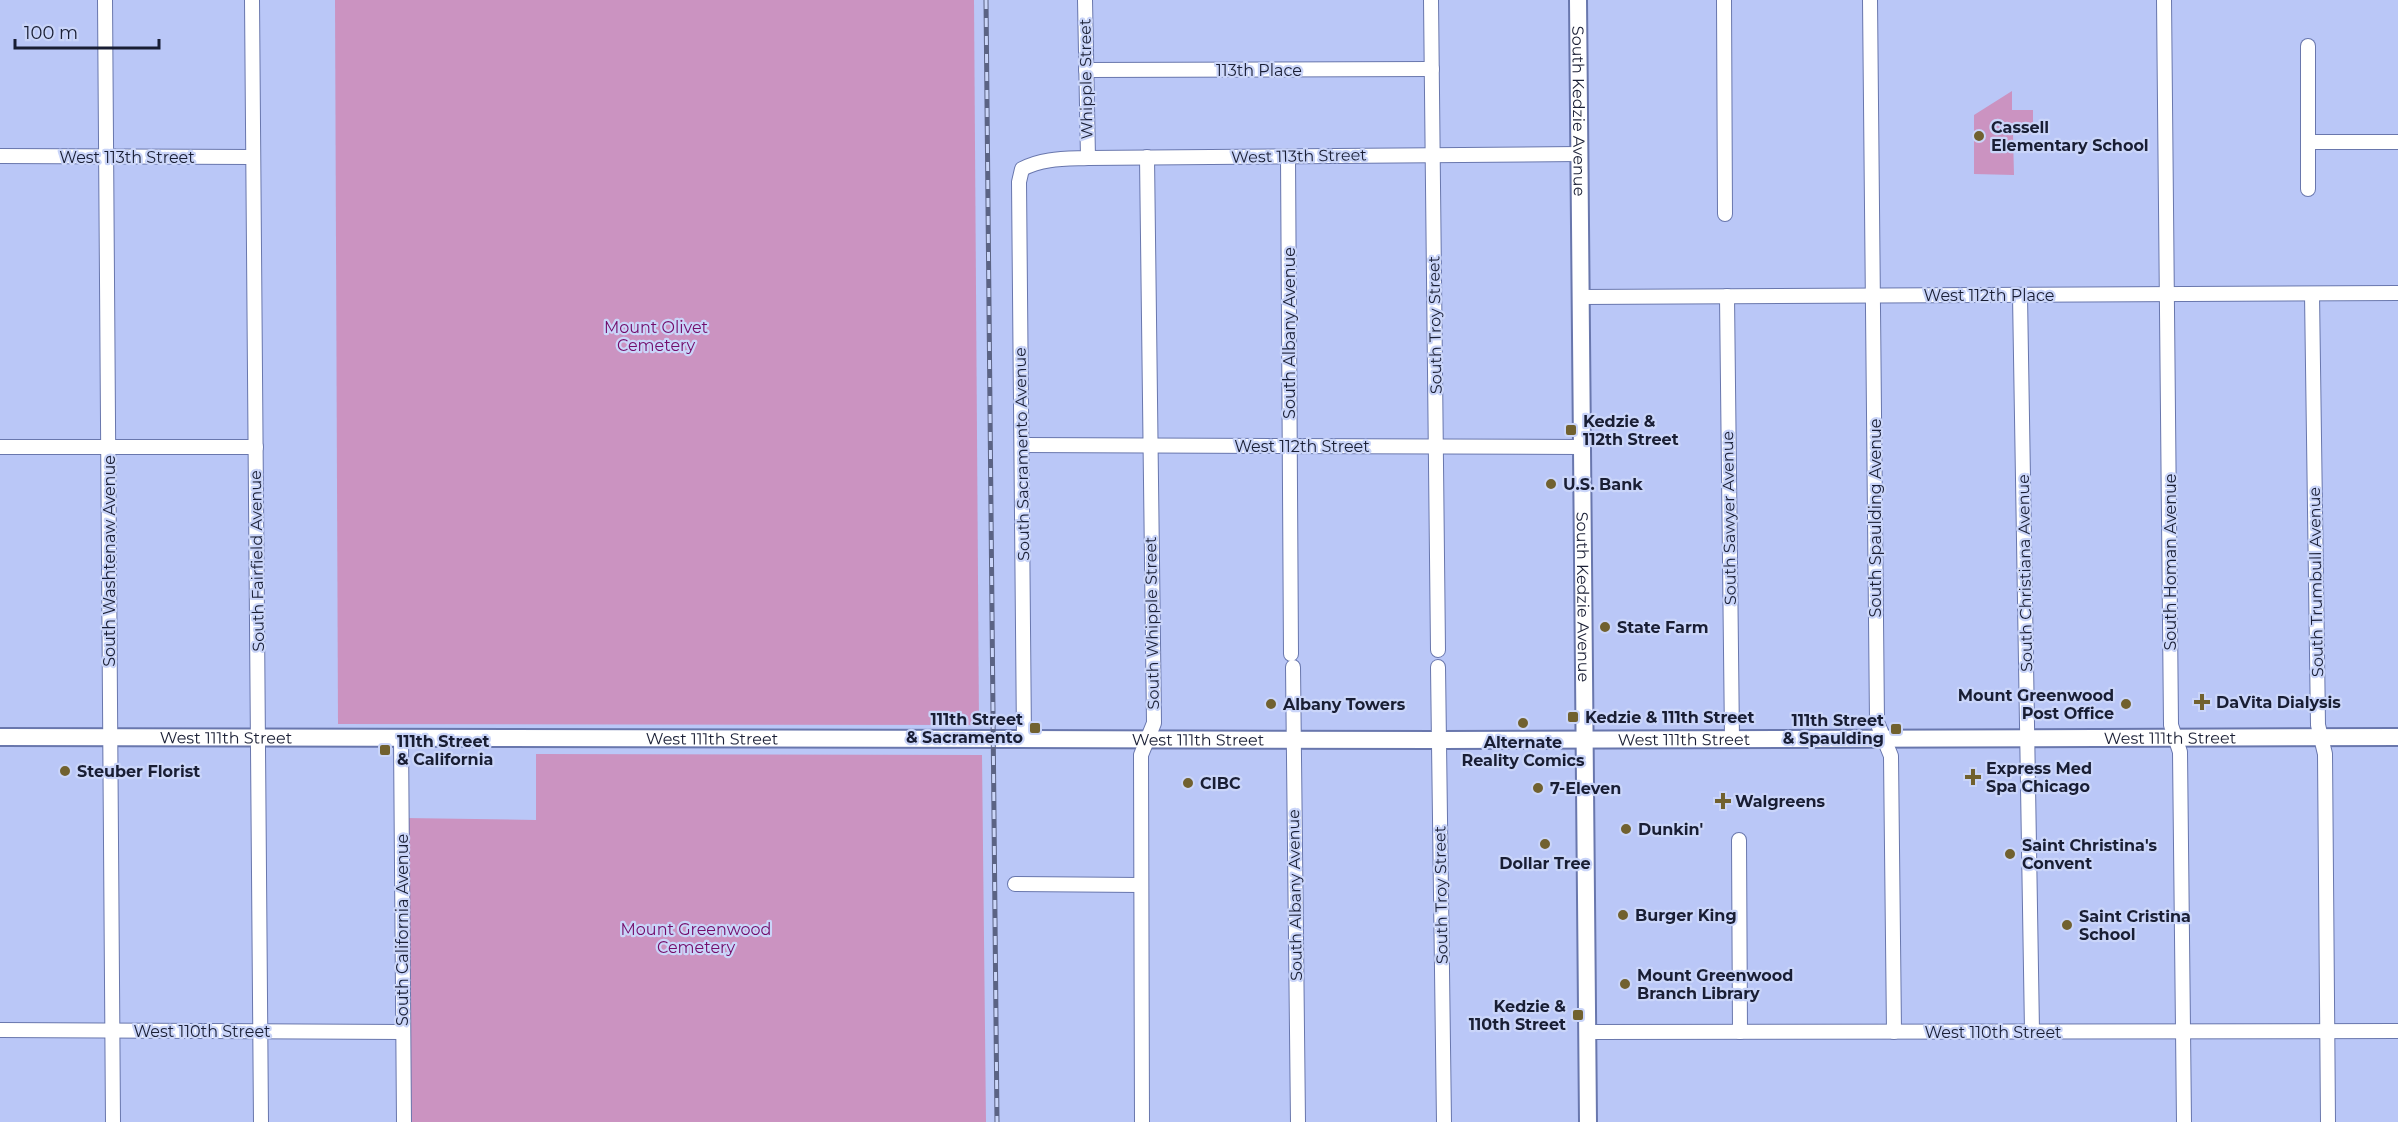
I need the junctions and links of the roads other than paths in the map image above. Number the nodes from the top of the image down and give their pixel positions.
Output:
1 (105, 0) edge
2 (252, 0) edge
3 (1085, 0) edge
4 (1431, 0) edge
5 (1578, 0) edge
6 (1724, 0) edge
7 (1870, 0) edge
8 (2164, 0) edge
9 (2308, 46) dead end
10 (1432, 69) junction
11 (1086, 70) junction
12 (2308, 142) junction
13 (2398, 142) edge
14 (1579, 154) junction
15 (1433, 155) junction
16 (0, 156) edge
17 (106, 156) junction
18 (1288, 156) junction
19 (253, 157) junction
20 (1147, 157) junction
21 (1088, 158) junction
22 (1022, 169) joint
23 (2308, 189) dead end
24 (1725, 214) dead end
25 (2398, 293) edge
26 (2312, 294) junction
27 (2020, 295) junction
28 (2168, 295) junction
29 (1727, 296) junction
30 (1874, 296) junction
31 (1580, 297) junction
32 (1023, 445) junction
33 (1150, 446) junction
34 (1290, 446) junction
35 (0, 447) edge
36 (108, 447) junction
37 (256, 447) junction
38 (1436, 447) junction
39 (1582, 447) junction
40 (1438, 650) dead end
41 (1438, 667) dead end
42 (0, 737) edge
43 (2321, 737) junction
44 (2398, 737) edge
45 (110, 738) junction
46 (258, 738) junction
47 (401, 738) junction
48 (1148, 738) junction
49 (2027, 738) junction
50 (2175, 738) junction
51 (1293, 739) junction
52 (1732, 739) junction
53 (1882, 739) junction
54 (1024, 740) junction
55 (1439, 740) junction
56 (1584, 740) junction
57 (1739, 840) dead end
58 (1015, 884) dead end
59 (1140, 885) junction
60 (0, 1030) edge
61 (112, 1030) junction
62 (261, 1031) junction
63 (2183, 1031) junction
64 (2327, 1031) junction
65 (2398, 1031) edge
66 (403, 1032) junction
67 (1587, 1032) junction
68 (1740, 1032) junction
69 (1894, 1032) junction
70 (2032, 1032) junction
71 (113, 1122) edge
72 (261, 1122) edge
73 (404, 1122) edge
74 (1142, 1122) edge
75 (1298, 1122) edge
76 (1444, 1122) edge
77 (1588, 1122) edge
78 (2184, 1122) edge
79 (2328, 1122) edge

1 - 17 street, South Washtenaw Avenue
2 - 19 street, South Fairfield Avenue
3 - 11 street, Whipple Street
4 - 10 street, South Troy Street
5 - 14 main road, South Kedzie Avenue
6 - 24 street
7 - 30 street, South Spaulding Avenue
8 - 28 street, South Homan Avenue
9 - 12 street
10 - 11 street, 113th Place
10 - 15 street, South Troy Street
11 - 21 street, Whipple Street
12 - 13 street
12 - 23 street
14 - 15 street, West 113th Street
14 - 31 main road, South Kedzie Avenue
15 - 18 street, West 113th Street
15 - 38 street, South Troy Street
16 - 17 street, West 113th Street
17 - 19 street, West 113th Street
17 - 36 street, South Washtenaw Avenue
18 - 20 street, West 113th Street
18 - 34 street, South Albany Avenue
19 - 37 street, South Fairfield Avenue
20 - 21 street, West 113th Street
20 - 33 street, South Whipple Street
21 - 22 street, West 113th Street
22 - 32 street, South Sacramento Avenue
25 - 26 street, West 112th Place
26 - 28 street, West 112th Place
26 - 43 street, South Trumbull Avenue
27 - 28 street, West 112th Place
27 - 30 street, West 112th Place
27 - 49 street, South Christiana Avenue
28 - 50 street, South Homan Avenue
29 - 30 street, West 112th Place
29 - 31 street, West 112th Place
29 - 52 street, South Sawyer Avenue
30 - 53 street, South Spaulding Avenue
31 - 39 main road, South Kedzie Avenue
32 - 33 street, West 112th Street
32 - 54 street, South Sacramento Avenue
33 - 34 street, West 112th Street
33 - 48 street, South Whipple Street
34 - 38 street, West 112th Street
34 - 51 street, South Albany Avenue
35 - 36 street
36 - 37 street
36 - 45 street, South Washtenaw Avenue
37 - 46 street, South Fairfield Avenue
38 - 39 street, West 112th Street
38 - 40 street, South Troy Street
39 - 56 main road, South Kedzie Avenue
41 - 55 street, South Troy Street
42 - 45 main road, West 111th Street
43 - 44 main road, West 111th Street
43 - 50 main road, West 111th Street
43 - 64 street, South Trumbull Avenue
45 - 46 main road, West 111th Street
45 - 61 street, South Washtenaw Avenue
46 - 47 main road, West 111th Street
46 - 62 street, South Fairfield Avenue
47 - 54 main road, West 111th Street
47 - 66 street, South California Avenue
48 - 51 main road, West 111th Street
48 - 54 main road, West 111th Street
48 - 59 street, South Whipple Street
49 - 50 main road, West 111th Street
49 - 53 main road, West 111th Street
49 - 70 street, South Christiana Avenue
50 - 63 street, South Homan Avenue
51 - 55 main road, West 111th Street
51 - 75 street, South Albany Avenue
52 - 53 main road, West 111th Street
52 - 56 main road, West 111th Street
53 - 69 street, South Spaulding Avenue
55 - 56 main road, West 111th Street
55 - 76 street, South Troy Street
56 - 67 main road, South Kedzie Avenue
57 - 68 street
58 - 59 street
59 - 74 street, South Whipple Street
60 - 61 street, West 110th Street
61 - 62 street, West 110th Street
61 - 71 street, South Washtenaw Avenue
62 - 66 street, West 110th Street
62 - 72 street, South Fairfield Avenue
63 - 64 street, West 110th Street
63 - 70 street, West 110th Street
63 - 78 street, South Homan Avenue
64 - 65 street, West 110th Street
64 - 79 street, South Trumbull Avenue
66 - 73 street, South California Avenue
67 - 68 street, West 110th Street
67 - 77 main road, South Kedzie Avenue
68 - 69 street, West 110th Street
69 - 70 street, West 110th Street

